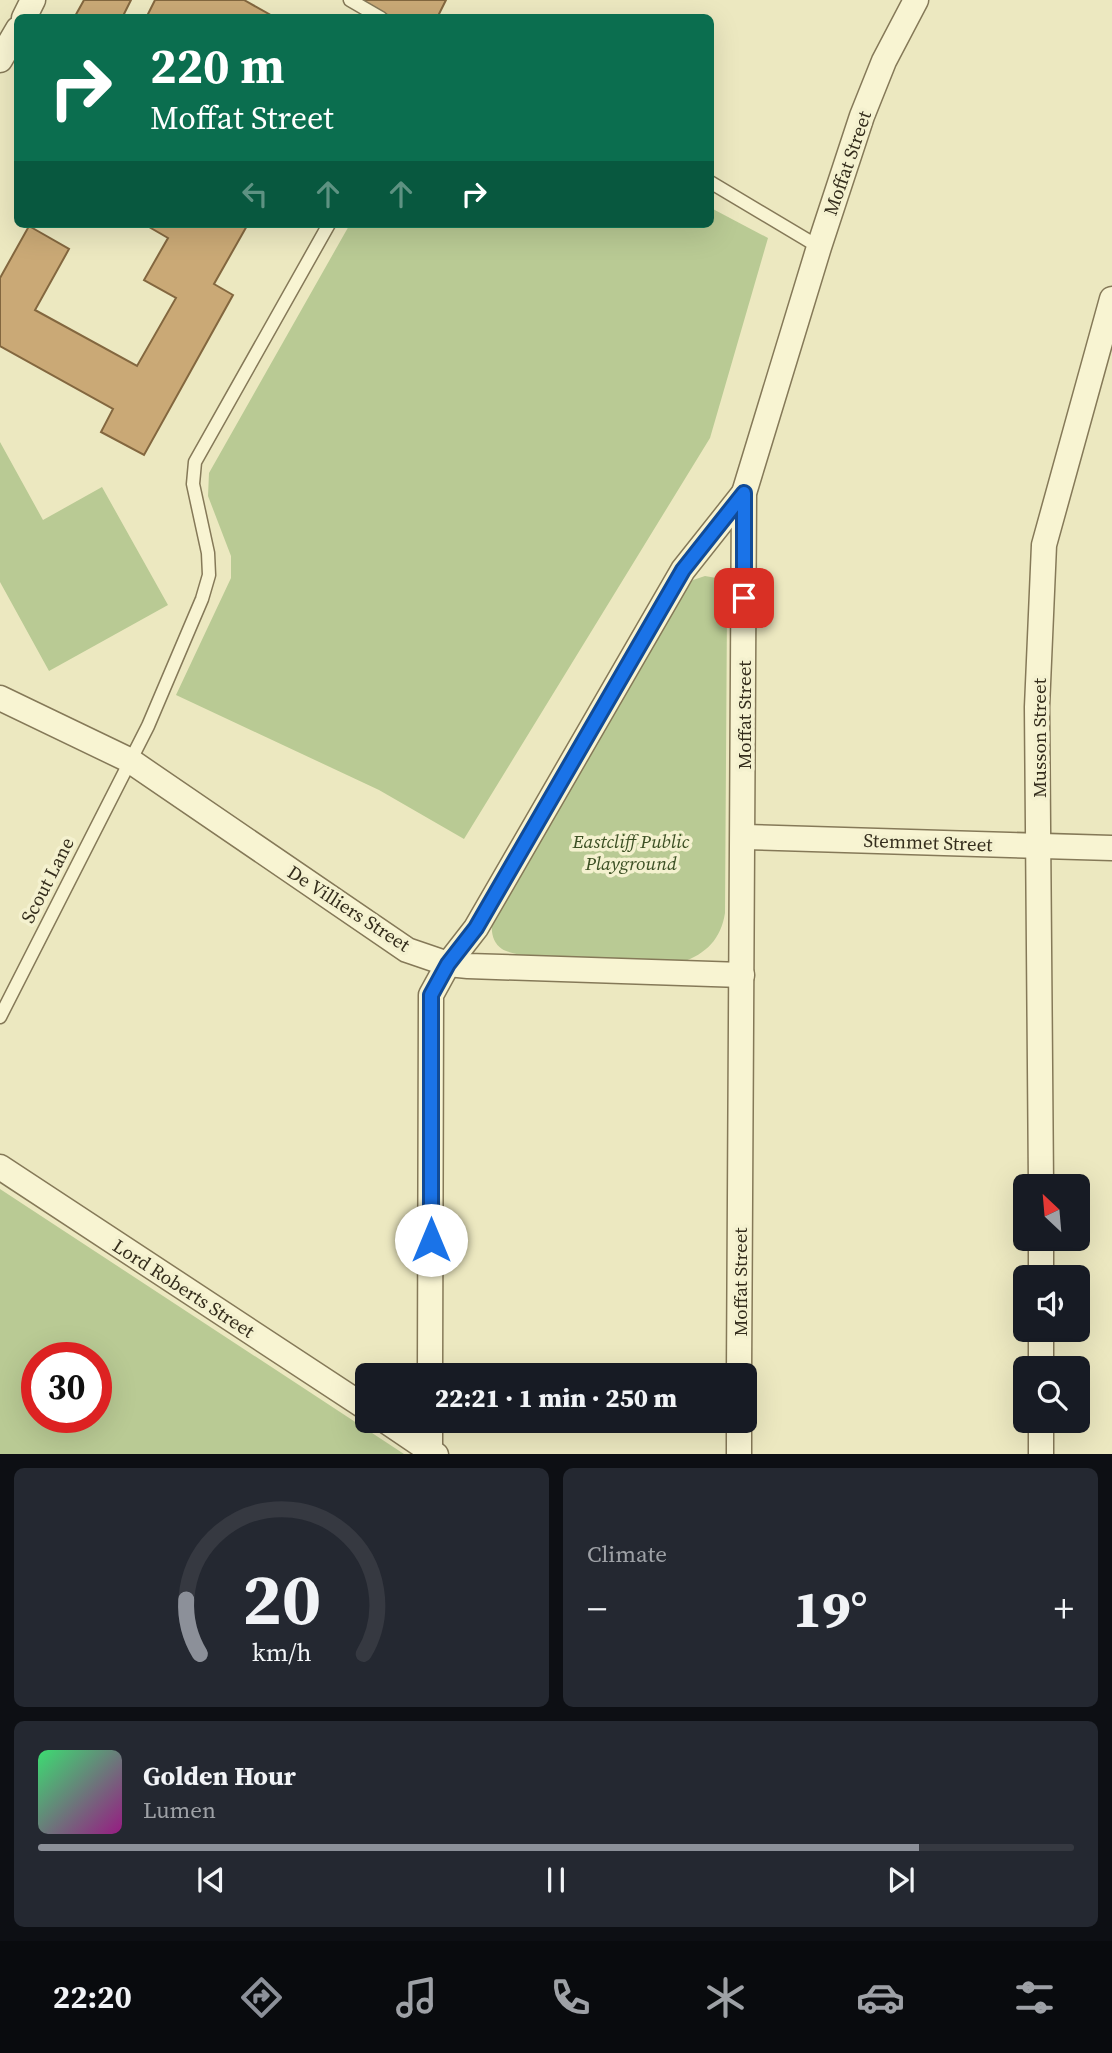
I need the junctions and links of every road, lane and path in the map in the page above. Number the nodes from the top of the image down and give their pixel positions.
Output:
1 (350, 0) edge
2 (916, 0) edge
3 (374, 14) edge
4 (14, 36) edge
5 (0, 60) edge
6 (714, 185) edge
7 (327, 228) edge
8 (819, 247) junction
9 (1112, 299) edge
10 (744, 493) junction
11 (0, 698) edge
12 (129, 760) junction
13 (744, 837) junction
14 (1040, 845) junction
15 (1112, 848) edge
16 (448, 964) junction
17 (742, 975) junction
18 (0, 1017) edge
19 (0, 1167) edge
20 (1041, 1174) edge
21 (430, 1363) edge
22 (739, 1363) edge
23 (355, 1400) edge
24 (404, 1433) edge
25 (431, 1433) edge
26 (739, 1433) edge
27 (1041, 1433) edge
28 (433, 1452) edge
29 (739, 1454) edge
30 (1041, 1454) edge

1 - 3 lane
2 - 8 street, Moffat Street
4 - 5 street
6 - 8 lane
7 - 12 lane, Scout Lane
8 - 10 street, Moffat Street
9 - 14 street, Musson Street
10 - 13 street, Moffat Street
10 - 16 street
11 - 12 street, De Villiers Street
12 - 16 street, De Villiers Street
12 - 18 lane, Scout Lane
13 - 14 street, Stemmet Street
13 - 17 street, Moffat Street
14 - 15 street, Stemmet Street
14 - 20 street, Musson Street
16 - 17 street, De Villiers Street
16 - 21 street
17 - 22 street, Moffat Street
19 - 23 street, Lord Roberts Street
24 - 28 street
25 - 28 street
26 - 29 street
27 - 30 street

